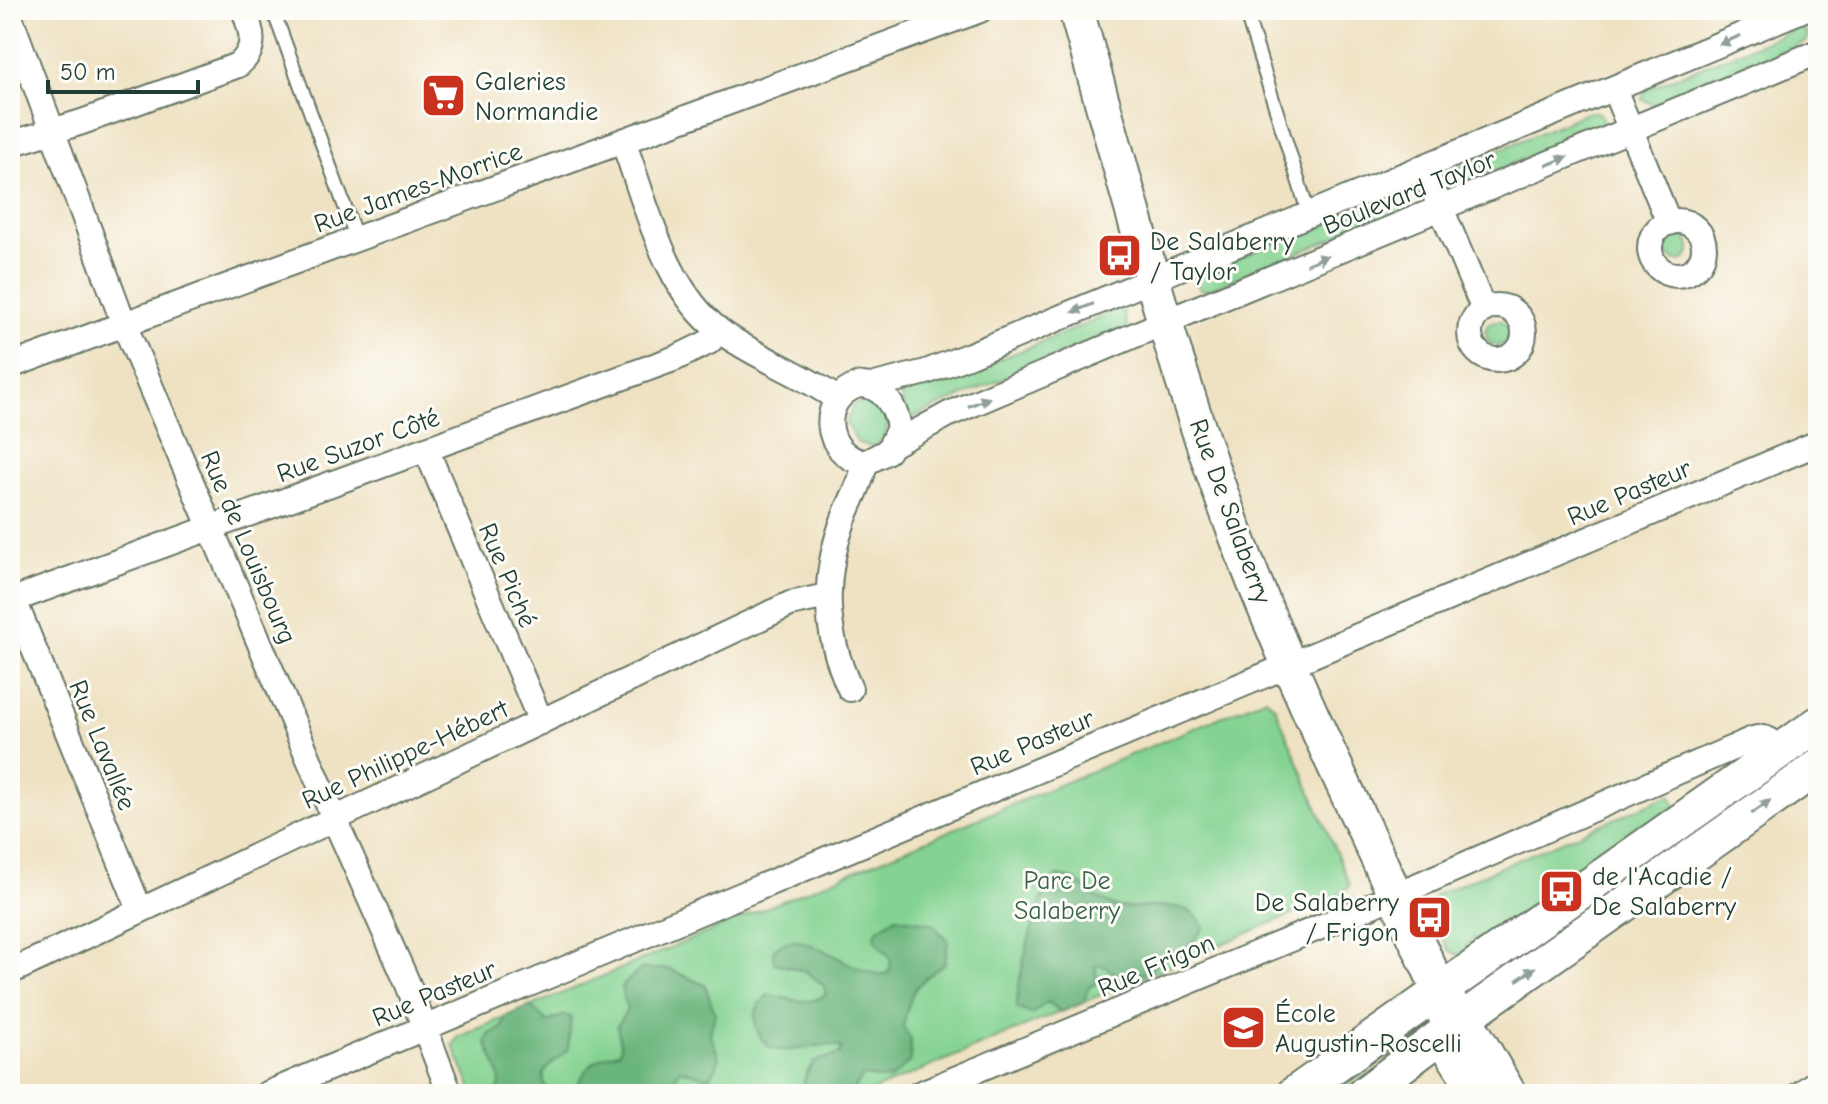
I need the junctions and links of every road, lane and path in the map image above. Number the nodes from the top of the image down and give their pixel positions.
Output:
1 (244, 10) edge
2 (273, 10) edge
3 (980, 10) edge
4 (1076, 10) edge
5 (1245, 10) edge
6 (1802, 10) edge
7 (10, 17) edge
8 (1818, 52) edge
9 (1614, 89) junction
10 (1631, 130) junction
11 (52, 131) junction
12 (623, 141) junction
13 (10, 144) edge
14 (1424, 168) junction
15 (1442, 210) junction
16 (1309, 215) junction
17 (1669, 223) dead end
18 (357, 240) junction
19 (1155, 279) junction
20 (1484, 310) dead end
21 (1167, 323) junction
22 (124, 324) junction
23 (719, 331) junction
24 (10, 366) edge
25 (871, 386) junction
26 (837, 399) junction
27 (1818, 443) edge
28 (892, 445) junction
29 (426, 449) junction
30 (865, 463) junction
31 (211, 529) junction
32 (827, 596) junction
33 (12, 601) edge
34 (1289, 666) junction
35 (850, 689) dead end
36 (541, 722) junction
37 (1818, 724) edge
38 (1781, 751) junction
39 (1818, 767) edge
40 (1679, 774) junction
41 (1708, 802) junction
42 (334, 818) junction
43 (1728, 831) junction
44 (1394, 896) junction
45 (140, 910) junction
46 (10, 972) edge
47 (1441, 992) junction
48 (1455, 1025) junction
49 (424, 1028) junction
50 (1818, 1081) edge
51 (267, 1094) edge
52 (450, 1094) edge
53 (919, 1094) edge
54 (1294, 1094) edge
55 (1364, 1094) edge
56 (1479, 1094) edge
57 (1509, 1094) edge
58 (1800, 1094) edge

1 - 11 street
2 - 18 lane
3 - 12 street, Rue James-Morrice
4 - 19 main road, Rue De Salaberry
5 - 16 lane
6 -> 9 street, Boulevard Taylor
7 - 11 street, Rue de Louisbourg
8 - 10 street, Boulevard Taylor
9 - 10 street
9 - 14 street, Boulevard Taylor
15 -> 10 street, Boulevard Taylor
10 - 17 street
11 - 13 street
11 - 22 street, Rue de Louisbourg
12 - 18 street, Rue James-Morrice
12 - 23 street
14 - 15 street
14 - 16 street, Boulevard Taylor
15 - 20 street
21 -> 15 street, Boulevard Taylor
16 - 19 street, Boulevard Taylor
18 - 22 street, Rue James-Morrice
19 - 21 main road, Rue De Salaberry
19 -> 25 street, Boulevard Taylor
28 -> 21 street, Boulevard Taylor
21 - 34 main road, Rue De Salaberry
22 - 24 street, Rue James-Morrice
22 - 31 street, Rue de Louisbourg
23 - 26 street
23 - 29 street, Rue Suzor Côté
25 - 26 street
25 - 28 street
26 - 30 street
27 - 34 street, Rue Pasteur
28 - 30 street
29 - 31 street, Rue Suzor Côté
29 - 36 street, Rue Piché
30 - 32 street
31 - 33 street, Rue Suzor Côté
31 - 42 street, Rue de Louisbourg
32 - 35 street
32 - 36 street, Rue Philippe-Hébert
33 - 45 street, Rue Lavallée
34 - 44 main road, Rue De Salaberry
34 - 49 street, Rue Pasteur
36 - 42 street, Rue Philippe-Hébert
37 - 38 main road
38 - 40 street, Rue Frigon
38 - 41 main road
43 -> 39 main road
40 - 41 street
40 - 44 street, Rue Frigon
41 - 43 street
41 - 47 main road
42 - 45 street, Rue Philippe-Hébert
42 - 49 street, Rue de Louisbourg
48 -> 43 main road
44 - 47 main road, Rue De Salaberry
44 - 53 street, Rue Frigon
45 - 46 street, Rue Philippe-Hébert
47 - 48 main road, Rue De Salaberry
47 - 54 main road
48 - 55 main road
48 - 56 main road, Rue De Salaberry
48 - 57 main road, Rue De Salaberry
49 - 51 street, Rue Pasteur
49 - 52 street, Rue de Louisbourg
50 - 58 street

